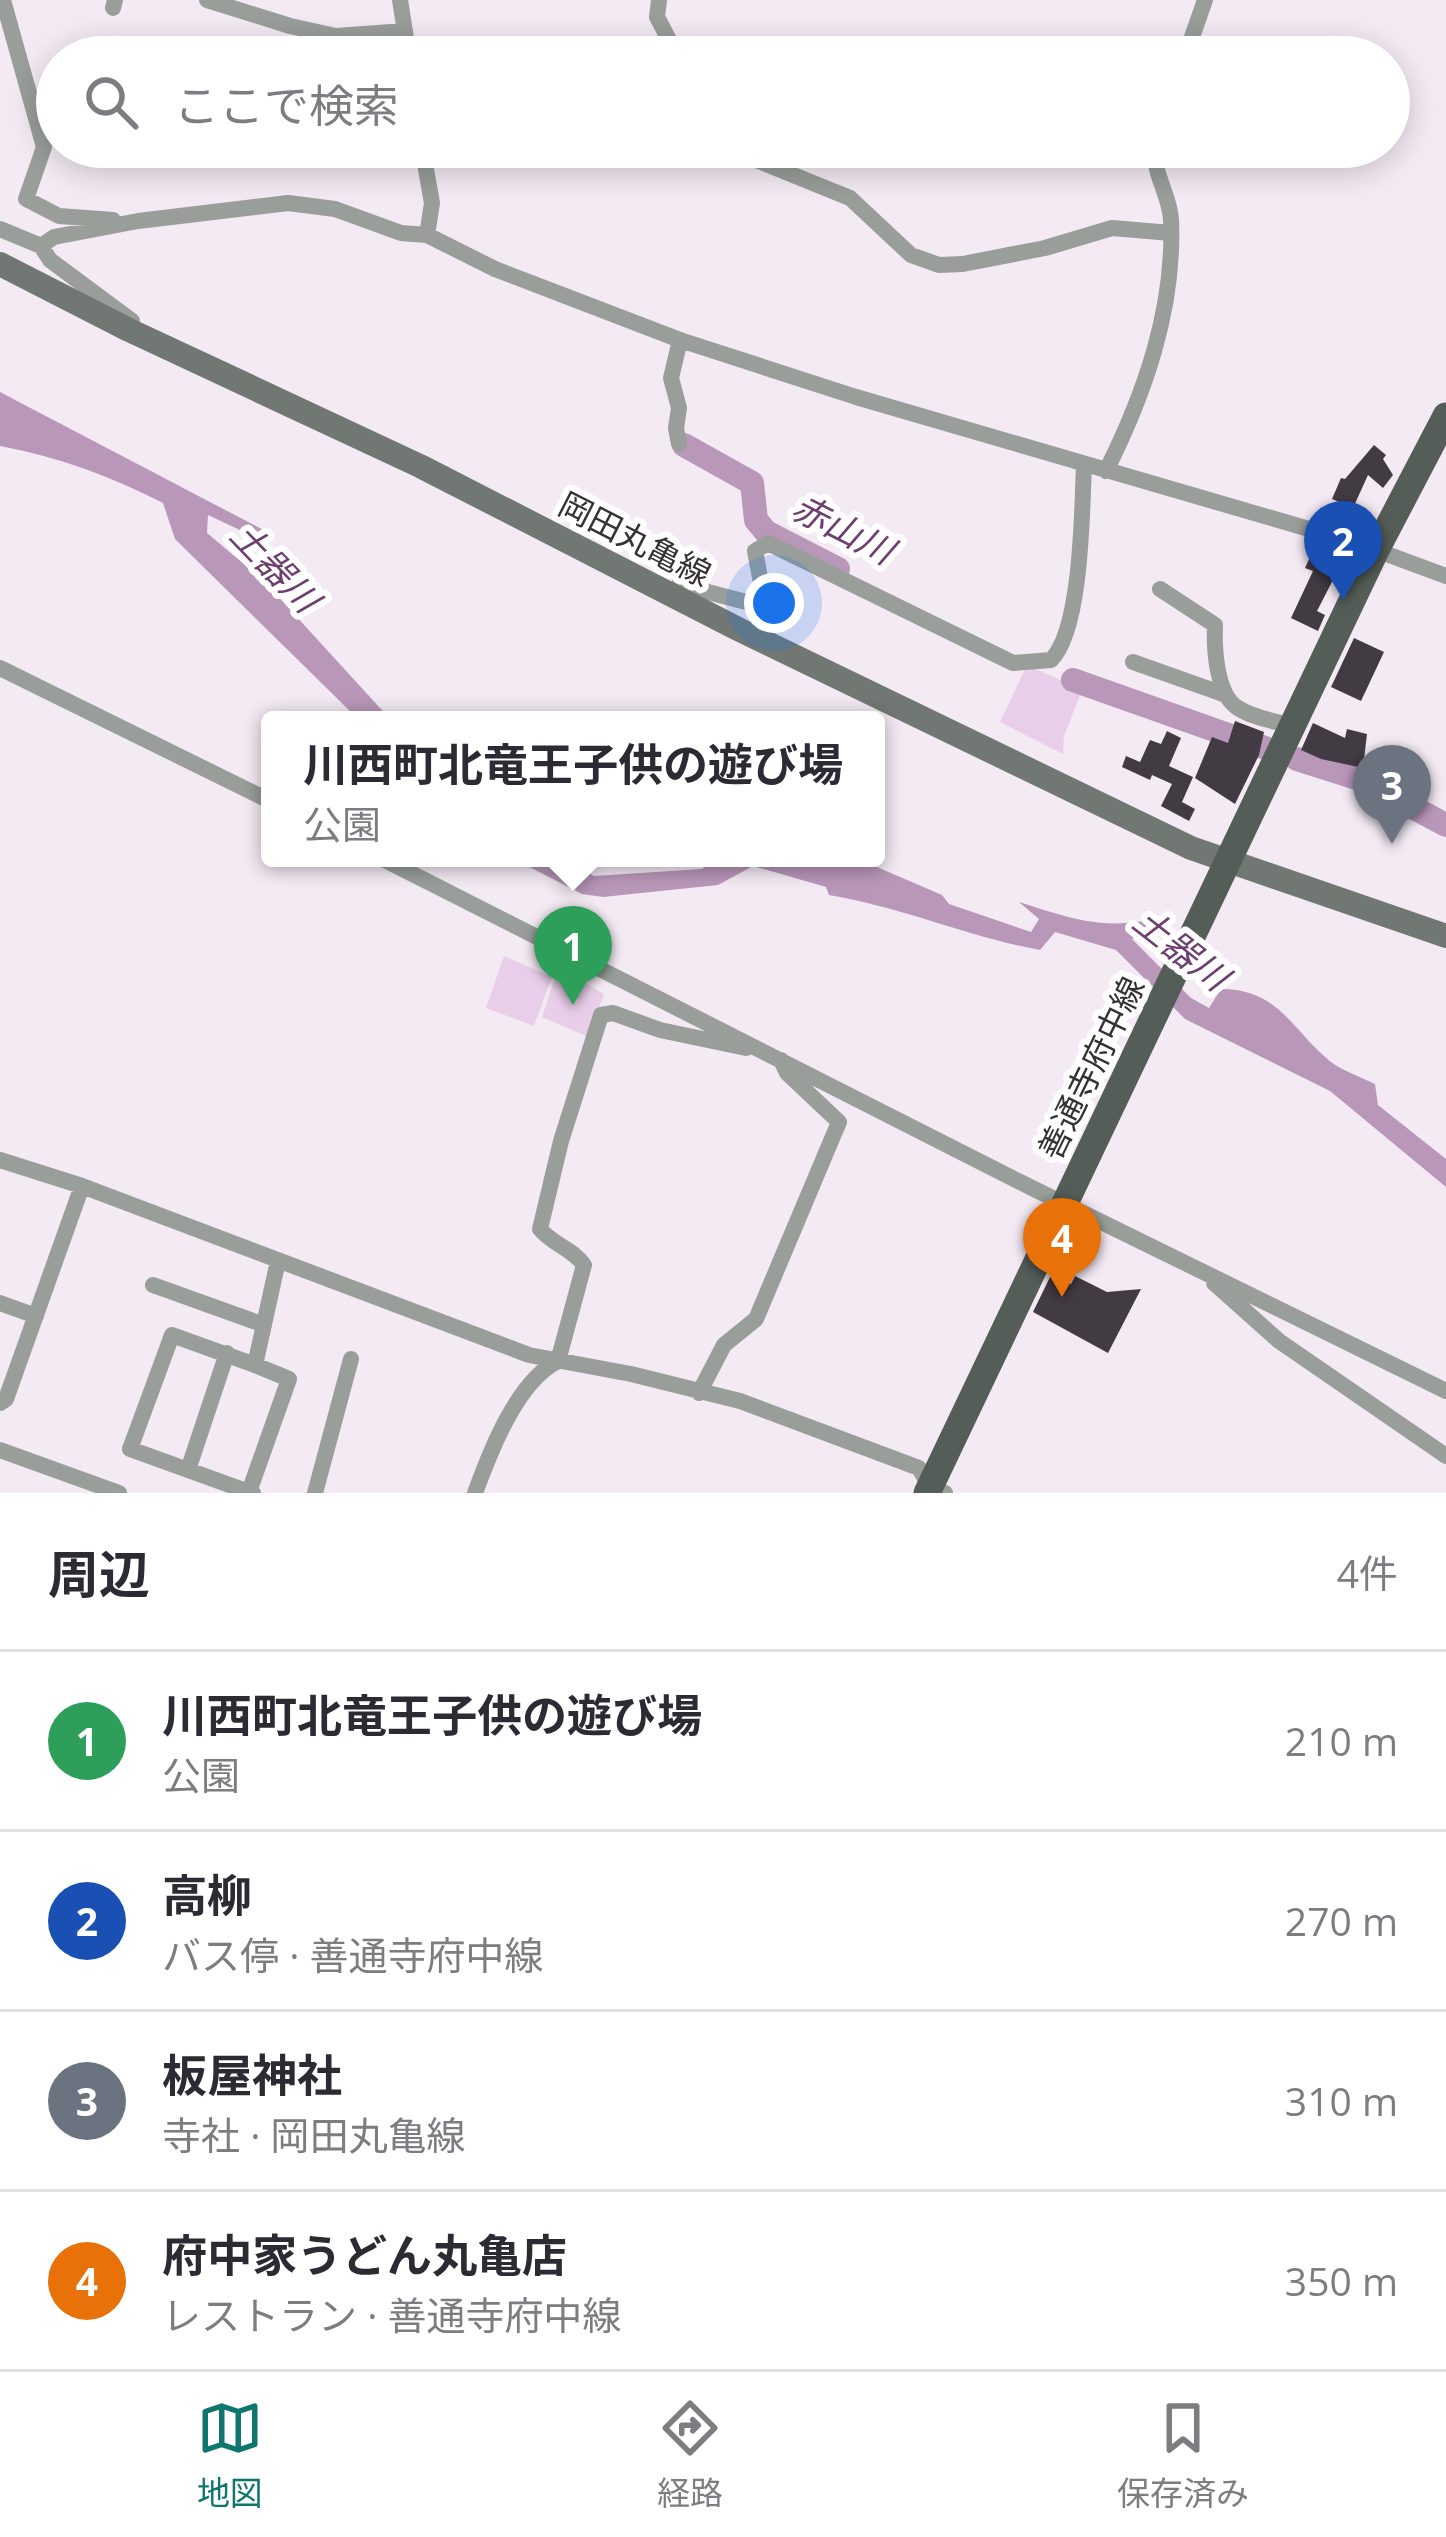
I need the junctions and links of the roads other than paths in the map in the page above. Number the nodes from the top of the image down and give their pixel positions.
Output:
1 (207, 0) edge
2 (400, 0) edge
3 (659, 0) edge
4 (1204, 0) edge
5 (4, 10) edge
6 (405, 32) junction
7 (406, 36) edge
8 (667, 36) edge
9 (1192, 36) edge
10 (36, 120) edge
11 (37, 168) edge
12 (426, 168) edge
13 (776, 168) edge
14 (1154, 168) edge
15 (138, 221) junction
16 (0, 229) edge
17 (1171, 233) junction
18 (427, 235) junction
19 (40, 246) junction
20 (0, 264) edge
21 (680, 340) junction
22 (164, 345) junction
23 (1446, 416) edge
24 (679, 443) dead end
25 (1084, 464) junction
26 (1106, 471) junction
27 (1376, 550) junction
28 (1446, 576) edge
29 (1160, 589) dead end
30 (673, 595) junction
31 (1133, 662) dead end
32 (0, 668) edge
33 (1226, 695) junction
34 (1294, 727) junction
35 (261, 797) edge
36 (1230, 861) junction
37 (399, 867) edge
38 (1446, 936) edge
39 (774, 1055) junction
40 (0, 1160) edge
41 (82, 1186) junction
42 (1065, 1203) junction
43 (278, 1261) junction
44 (1217, 1277) junction
45 (153, 1285) dead end
46 (0, 1303) edge
47 (36, 1316) junction
48 (264, 1325) junction
49 (227, 1353) junction
50 (351, 1359) dead end
51 (558, 1361) junction
52 (255, 1365) junction
53 (7, 1374) edge
54 (1446, 1391) edge
55 (699, 1393) junction
56 (0, 1403) edge
57 (0, 1450) edge
58 (1446, 1456) edge
59 (188, 1470) junction
60 (96, 1489) edge
61 (932, 1491) edge
62 (244, 1492) edge
63 (119, 1493) edge
64 (315, 1493) edge
65 (475, 1493) edge

1 - 6 street
2 - 6 street
3 - 8 street
4 - 9 street
5 - 10 street
6 - 7 street
11 - 15 street
12 - 18 street
13 - 17 street
14 - 17 street
15 - 18 street
15 - 19 street
16 - 19 street
17 - 26 street
18 - 21 street
19 - 22 street
20 - 22 main road, 岡田丸亀線
21 - 24 street
21 - 25 street
22 - 30 main road, 岡田丸亀線
23 - 27 main road, 善通寺府中線
25 - 26 street
25 - 30 street
26 - 27 street
27 - 28 street
27 - 34 main road, 善通寺府中線
29 - 33 street
30 - 36 main road, 岡田丸亀線
31 - 33 street
32 - 35 street
33 - 34 street
34 - 36 main road, 善通寺府中線
36 - 38 main road, 岡田丸亀線
36 - 42 main road, 善通寺府中線
37 - 39 street
39 - 42 street
39 - 51 street
39 - 55 street
40 - 41 street
41 - 43 street
41 - 47 street
42 - 44 street
42 - 61 main road, 善通寺府中線
43 - 48 street
43 - 51 street
44 - 54 street
44 - 58 street
45 - 48 street
46 - 47 street
47 - 53 street
48 - 52 street
49 - 52 street
49 - 59 street
49 - 59 street
50 - 64 street
51 - 55 street
51 - 65 street
52 - 62 street
53 - 56 street
55 - 61 street
57 - 60 street
59 - 62 street
60 - 63 street

